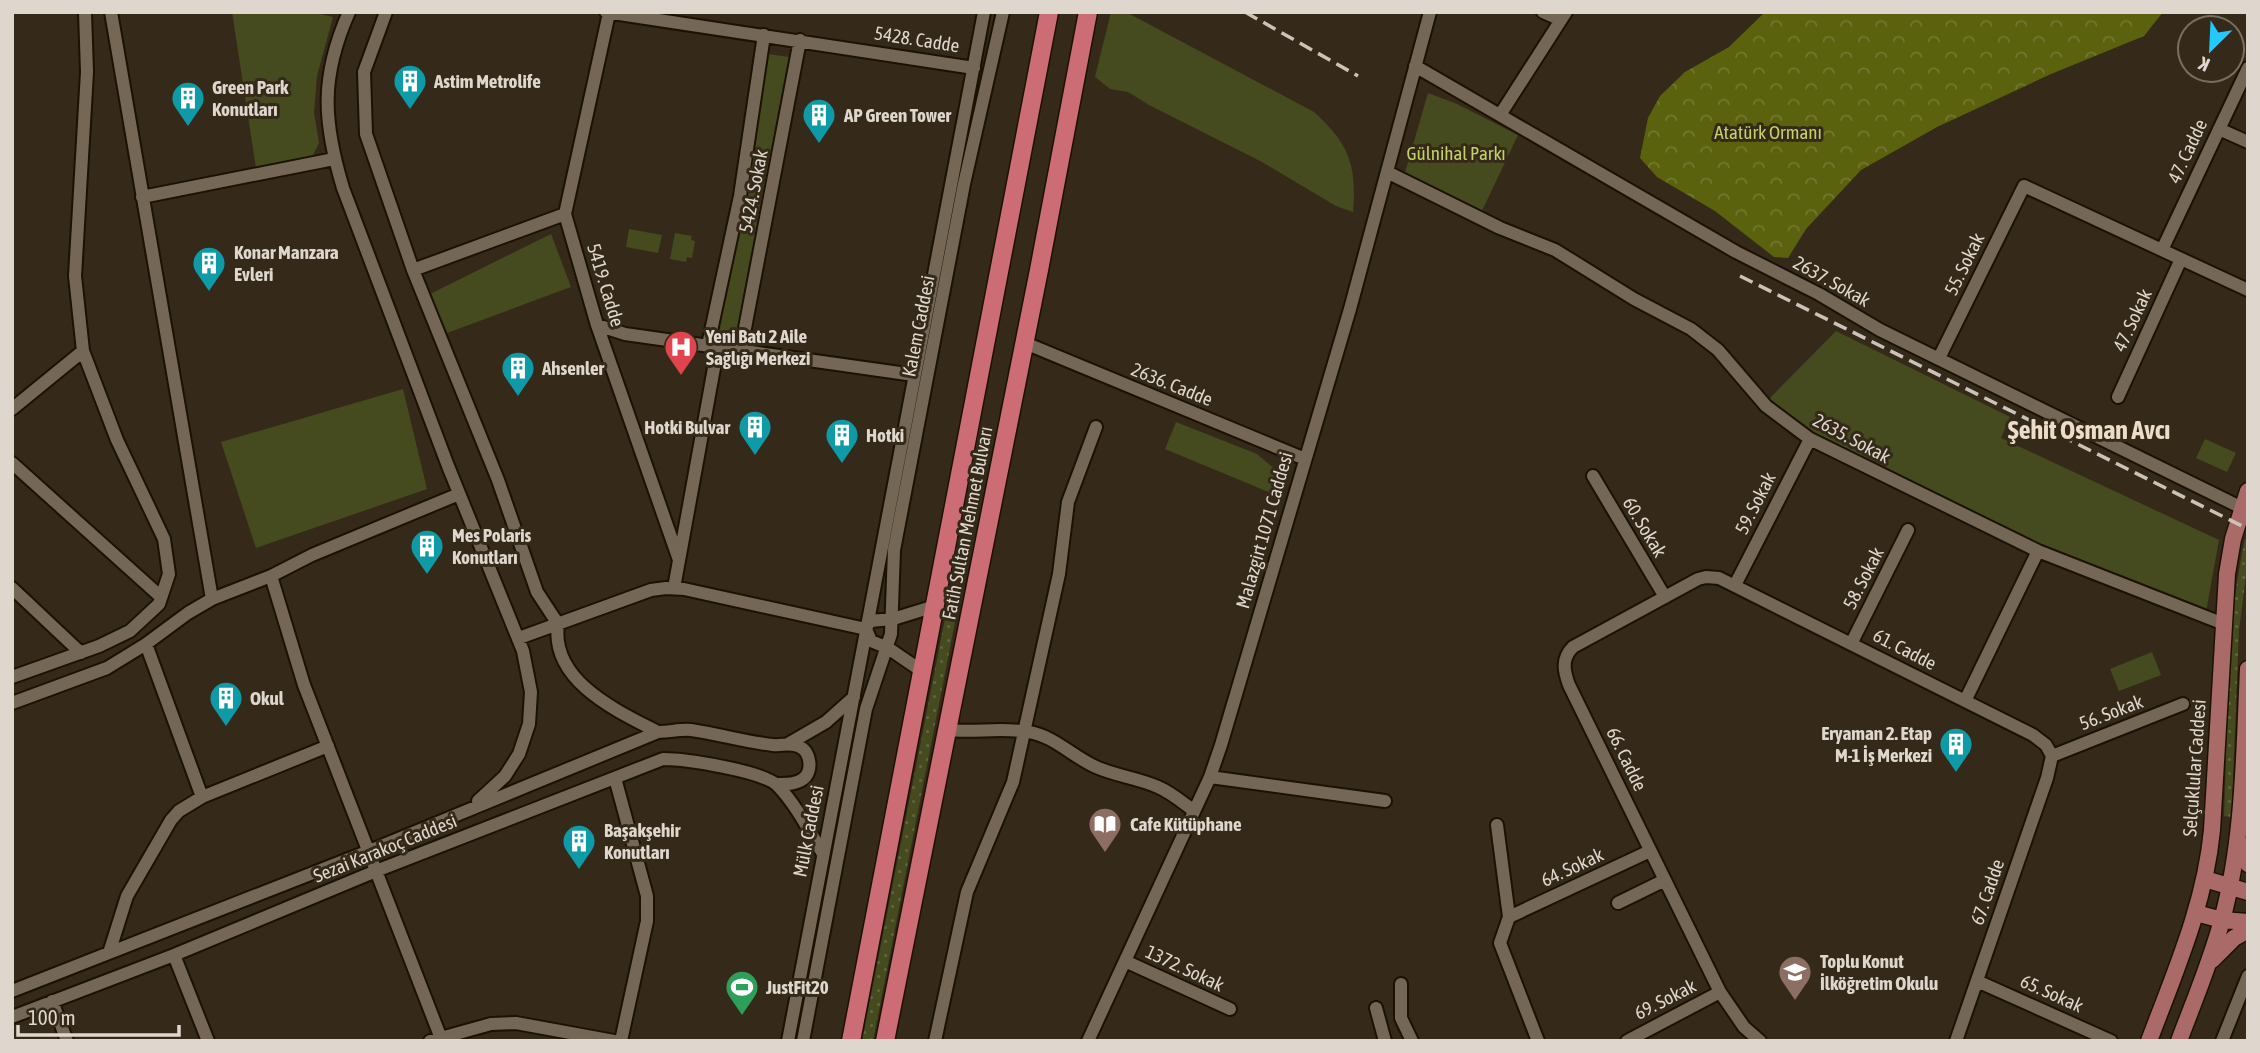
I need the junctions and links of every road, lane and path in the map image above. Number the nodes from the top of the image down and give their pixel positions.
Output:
1 (85, 12) edge
2 (111, 12) edge
3 (349, 12) edge
4 (387, 12) edge
5 (984, 12) edge
6 (1003, 12) edge
7 (1049, 12) edge
8 (1088, 12) edge
9 (1430, 12) edge
10 (1543, 12) edge
11 (607, 13) edge
12 (1563, 16) edge
13 (764, 35) junction
14 (800, 40) junction
15 (1415, 65) junction
16 (974, 68) junction
17 (2248, 68) edge
18 (1500, 115) junction
19 (2219, 129) junction
20 (2248, 142) edge
21 (334, 159) junction
22 (1387, 172) junction
23 (142, 198) junction
24 (565, 214) junction
25 (2162, 250) junction
26 (2182, 259) junction
27 (413, 270) junction
28 (2248, 290) edge
29 (597, 325) junction
30 (1025, 343) junction
31 (713, 345) junction
32 (741, 349) junction
33 (83, 351) junction
34 (1939, 358) junction
35 (914, 375) junction
36 (2118, 397) dead end
37 (12, 409) edge
38 (1096, 427) dead end
39 (1810, 439) junction
40 (1305, 459) junction
41 (12, 463) edge
42 (1592, 476) dead end
43 (2248, 491) edge
44 (459, 494) junction
45 (2242, 508) junction
46 (1908, 530) dead end
47 (2038, 551) junction
48 (679, 560) junction
49 (271, 576) junction
50 (1735, 585) junction
51 (12, 588) edge
52 (674, 588) junction
53 (161, 597) junction
54 (1665, 597) junction
55 (212, 600) junction
56 (935, 606) junction
57 (893, 619) junction
58 (558, 624) junction
59 (2224, 624) junction
60 (866, 629) junction
61 (519, 638) junction
62 (146, 644) junction
63 (1852, 644) junction
64 (888, 648) junction
65 (81, 653) junction
66 (2248, 669) edge
67 (923, 672) junction
68 (12, 677) edge
69 (854, 697) junction
70 (1965, 701) junction
71 (12, 703) edge
72 (2183, 704) dead end
73 (947, 730) junction
74 (1024, 731) junction
75 (658, 732) junction
76 (788, 744) junction
77 (328, 746) junction
78 (2052, 756) junction
79 (1210, 777) junction
80 (615, 778) junction
81 (776, 784) junction
82 (202, 797) junction
83 (1385, 801) dead end
84 (1194, 811) junction
85 (460, 814) junction
86 (1497, 825) dead end
87 (2237, 838) junction
88 (1650, 850) junction
89 (369, 851) junction
90 (823, 854) junction
91 (2248, 864) edge
92 (376, 871) junction
93 (1665, 880) junction
94 (2205, 880) junction
95 (2230, 886) junction
96 (2248, 892) edge
97 (1618, 903) dead end
98 (2196, 914) junction
99 (1509, 917) junction
100 (2222, 920) junction
101 (2248, 922) edge
102 (2248, 930) edge
103 (109, 953) junction
104 (174, 955) junction
105 (1125, 961) junction
106 (2206, 967) junction
107 (2248, 976) edge
108 (1977, 981) junction
109 (1401, 984) dead end
110 (12, 991) edge
111 (1720, 992) junction
112 (2239, 999) junction
113 (52, 1001) junction
114 (1376, 1008) dead end
115 (1230, 1009) dead end
116 (2248, 1012) edge
117 (12, 1017) edge
118 (438, 1040) edge
119 (68, 1041) edge
120 (208, 1041) edge
121 (614, 1041) edge
122 (621, 1041) edge
123 (788, 1041) edge
124 (803, 1041) edge
125 (851, 1041) edge
126 (885, 1041) edge
127 (935, 1041) edge
128 (1088, 1041) edge
129 (1385, 1041) edge
130 (1412, 1041) edge
131 (1538, 1041) edge
132 (1627, 1041) edge
133 (1760, 1041) edge
134 (1956, 1041) edge
135 (2111, 1041) edge
136 (2149, 1041) edge
137 (2179, 1041) edge
138 (2222, 1041) edge

1 - 33 street
2 - 23 street
3 - 21 street
4 - 27 street
5 - 16 street, Kalem Caddesi
6 - 57 street, Kalem Caddesi
7 - 56 highway, Fatih Sultan Mehmet Bulvarı
8 - 30 highway, Fatih Sultan Mehmet Bulvarı
9 - 15 street, Malazgirt 1071 Caddesi
10 - 12 street
11 - 13 street, 5428. Cadde
11 - 24 street, 5419. Cadde
12 - 18 street
13 - 14 street, 5428. Cadde
13 - 31 street
14 - 16 street, 5428. Cadde
14 - 32 street, 5424. Sokak
15 - 18 street, 2637. Sokak
15 - 22 street, Malazgirt 1071 Caddesi
16 - 35 street, Kalem Caddesi
17 - 19 street, 47. Cadde
18 - 34 street, 2637. Sokak
19 - 20 street
19 - 25 street, 47. Cadde
21 - 23 street
21 - 44 street
22 - 39 street, 2635. Sokak
22 - 40 street, Malazgirt 1071 Caddesi
23 - 55 street
24 - 27 street
24 - 29 street, 5419. Cadde
25 - 26 street
25 - 34 street, 55. Sokak
26 - 28 street
26 - 36 street, 47. Sokak
27 - 58 street
29 - 31 street
29 - 48 street, 5419. Cadde
30 - 40 street, 2636. Cadde
30 - 73 highway, Fatih Sultan Mehmet Bulvarı
31 - 32 street
31 - 48 street
32 - 35 street
33 - 37 street
33 - 53 street
34 - 45 street, 2637. Sokak
35 - 60 street, Kalem Caddesi
38 - 74 street
39 - 47 street, 2635. Sokak
39 - 50 street, 59. Sokak
40 - 79 street, Malazgirt 1071 Caddesi
41 - 53 street
42 - 54 street, 60. Sokak
43 - 45 main road, Selçuklular Caddesi
44 - 49 street
44 - 61 street
45 - 59 main road, Selçuklular Caddesi
46 - 63 street, 58. Sokak
47 - 59 street, 2635. Sokak
47 - 70 street
48 - 52 street
49 - 55 street
49 - 77 street
50 - 54 street, 66. Cadde
50 - 63 street, 61. Cadde
51 - 65 street
52 - 58 street
52 - 60 street
53 - 65 street
54 - 88 street, 66. Cadde
55 - 62 street
56 - 57 street
56 - 67 highway, Fatih Sultan Mehmet Bulvarı
57 - 60 street
57 - 64 street, Kalem Caddesi
58 - 61 street
58 - 75 street
59 - 94 main road, Selçuklular Caddesi
60 - 64 street
60 - 69 street, Mülk Caddesi
61 - 85 street
62 - 71 street
62 - 82 street
63 - 70 street, 61. Cadde
64 - 67 street
64 - 124 street, Mülk Caddesi
65 - 68 street
66 - 87 main road
67 - 125 highway, Fatih Sultan Mehmet Bulvarı
69 - 76 street
69 - 90 street, Mülk Caddesi
70 - 78 street, 61. Cadde
72 - 78 street, 56. Sokak
73 - 74 street
73 - 126 highway, Fatih Sultan Mehmet Bulvarı
74 - 84 street
74 - 127 street
75 - 76 street
75 - 85 street
76 - 81 street
77 - 82 street
77 - 89 street
78 - 108 street, 67. Cadde
79 - 83 street
79 - 84 street, Malazgirt 1071 Caddesi
80 - 81 street, Sezai Karakoç Caddesi
80 - 92 street, Sezai Karakoç Caddesi
80 - 122 street
81 - 90 street
82 - 103 street
84 - 105 street, Malazgirt 1071 Caddesi
85 - 89 street
86 - 99 street
87 - 91 main road
87 - 95 main road
88 - 93 street, 66. Cadde
88 - 99 street, 64. Sokak
89 - 92 street
89 - 103 street
90 - 123 street, Mülk Caddesi
92 - 104 street, Sezai Karakoç Caddesi
92 - 118 street
93 - 97 street
93 - 111 street, 66. Cadde
94 - 95 main road
94 - 98 main road, Selçuklular Caddesi
95 - 96 main road
95 - 100 main road
98 - 100 main road
98 - 136 main road, Selçuklular Caddesi
99 - 131 street
100 - 101 main road
100 - 106 main road
102 - 106 main road
103 - 110 street
104 - 113 street, Sezai Karakoç Caddesi
104 - 120 street
105 - 115 street, 1372. Sokak
105 - 128 street, Malazgirt 1071 Caddesi
106 - 137 main road
107 - 112 street
108 - 134 street, 67. Cadde
108 - 135 street, 65. Sokak
109 - 130 street
111 - 132 street, 69. Sokak
111 - 133 street, 66. Cadde
112 - 116 street
112 - 138 street
113 - 117 street, Sezai Karakoç Caddesi
113 - 119 street
114 - 129 street
118 - 121 street

